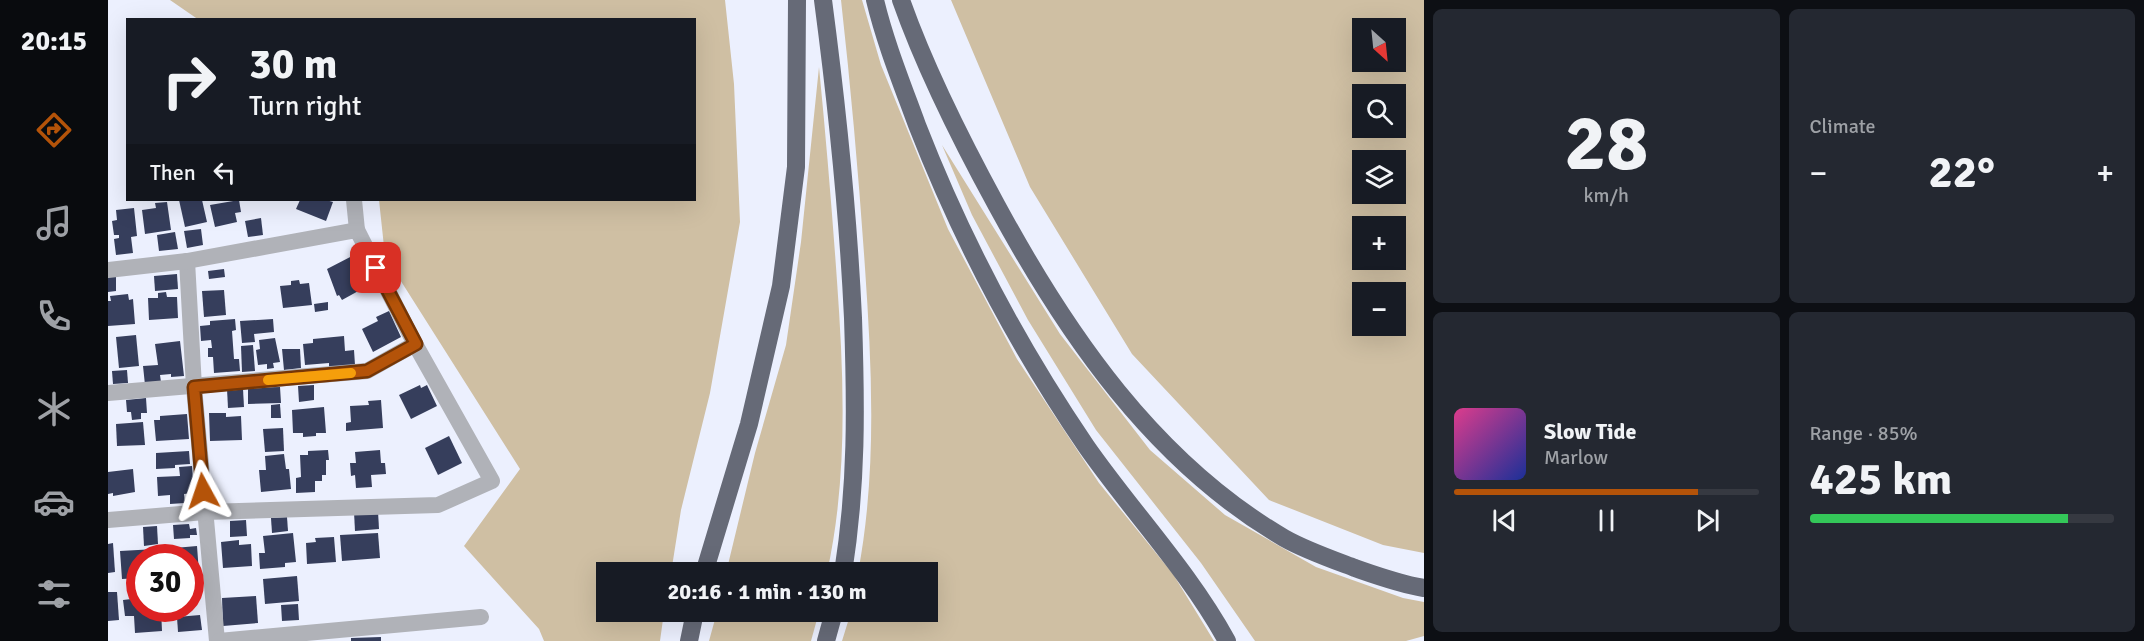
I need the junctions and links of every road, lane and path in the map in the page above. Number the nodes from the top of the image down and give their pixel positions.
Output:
1 (797, 0) edge
2 (823, 0) edge
3 (875, 0) edge
4 (901, 0) edge
5 (354, 201) edge
6 (357, 230) junction
7 (187, 261) junction
8 (108, 270) edge
9 (416, 344) junction
10 (194, 387) junction
11 (108, 393) edge
12 (205, 512) junction
13 (108, 520) edge
14 (707, 562) edge
15 (845, 562) edge
16 (1424, 588) edge
17 (481, 617) dead end
18 (693, 622) edge
19 (831, 622) edge
20 (396, 633) edge
21 (218, 641) edge
22 (689, 641) edge
23 (826, 641) edge
24 (1227, 641) edge

1 - 14 highway
2 - 15 highway
3 - 24 highway
4 - 16 highway
5 - 6 street
6 - 7 street
6 - 9 street
7 - 8 street
7 - 10 street
9 - 10 street
9 - 12 street
10 - 11 street
10 - 12 street
12 - 13 street
12 - 21 street
17 - 20 street
18 - 22 highway
19 - 23 highway
20 - 21 street

